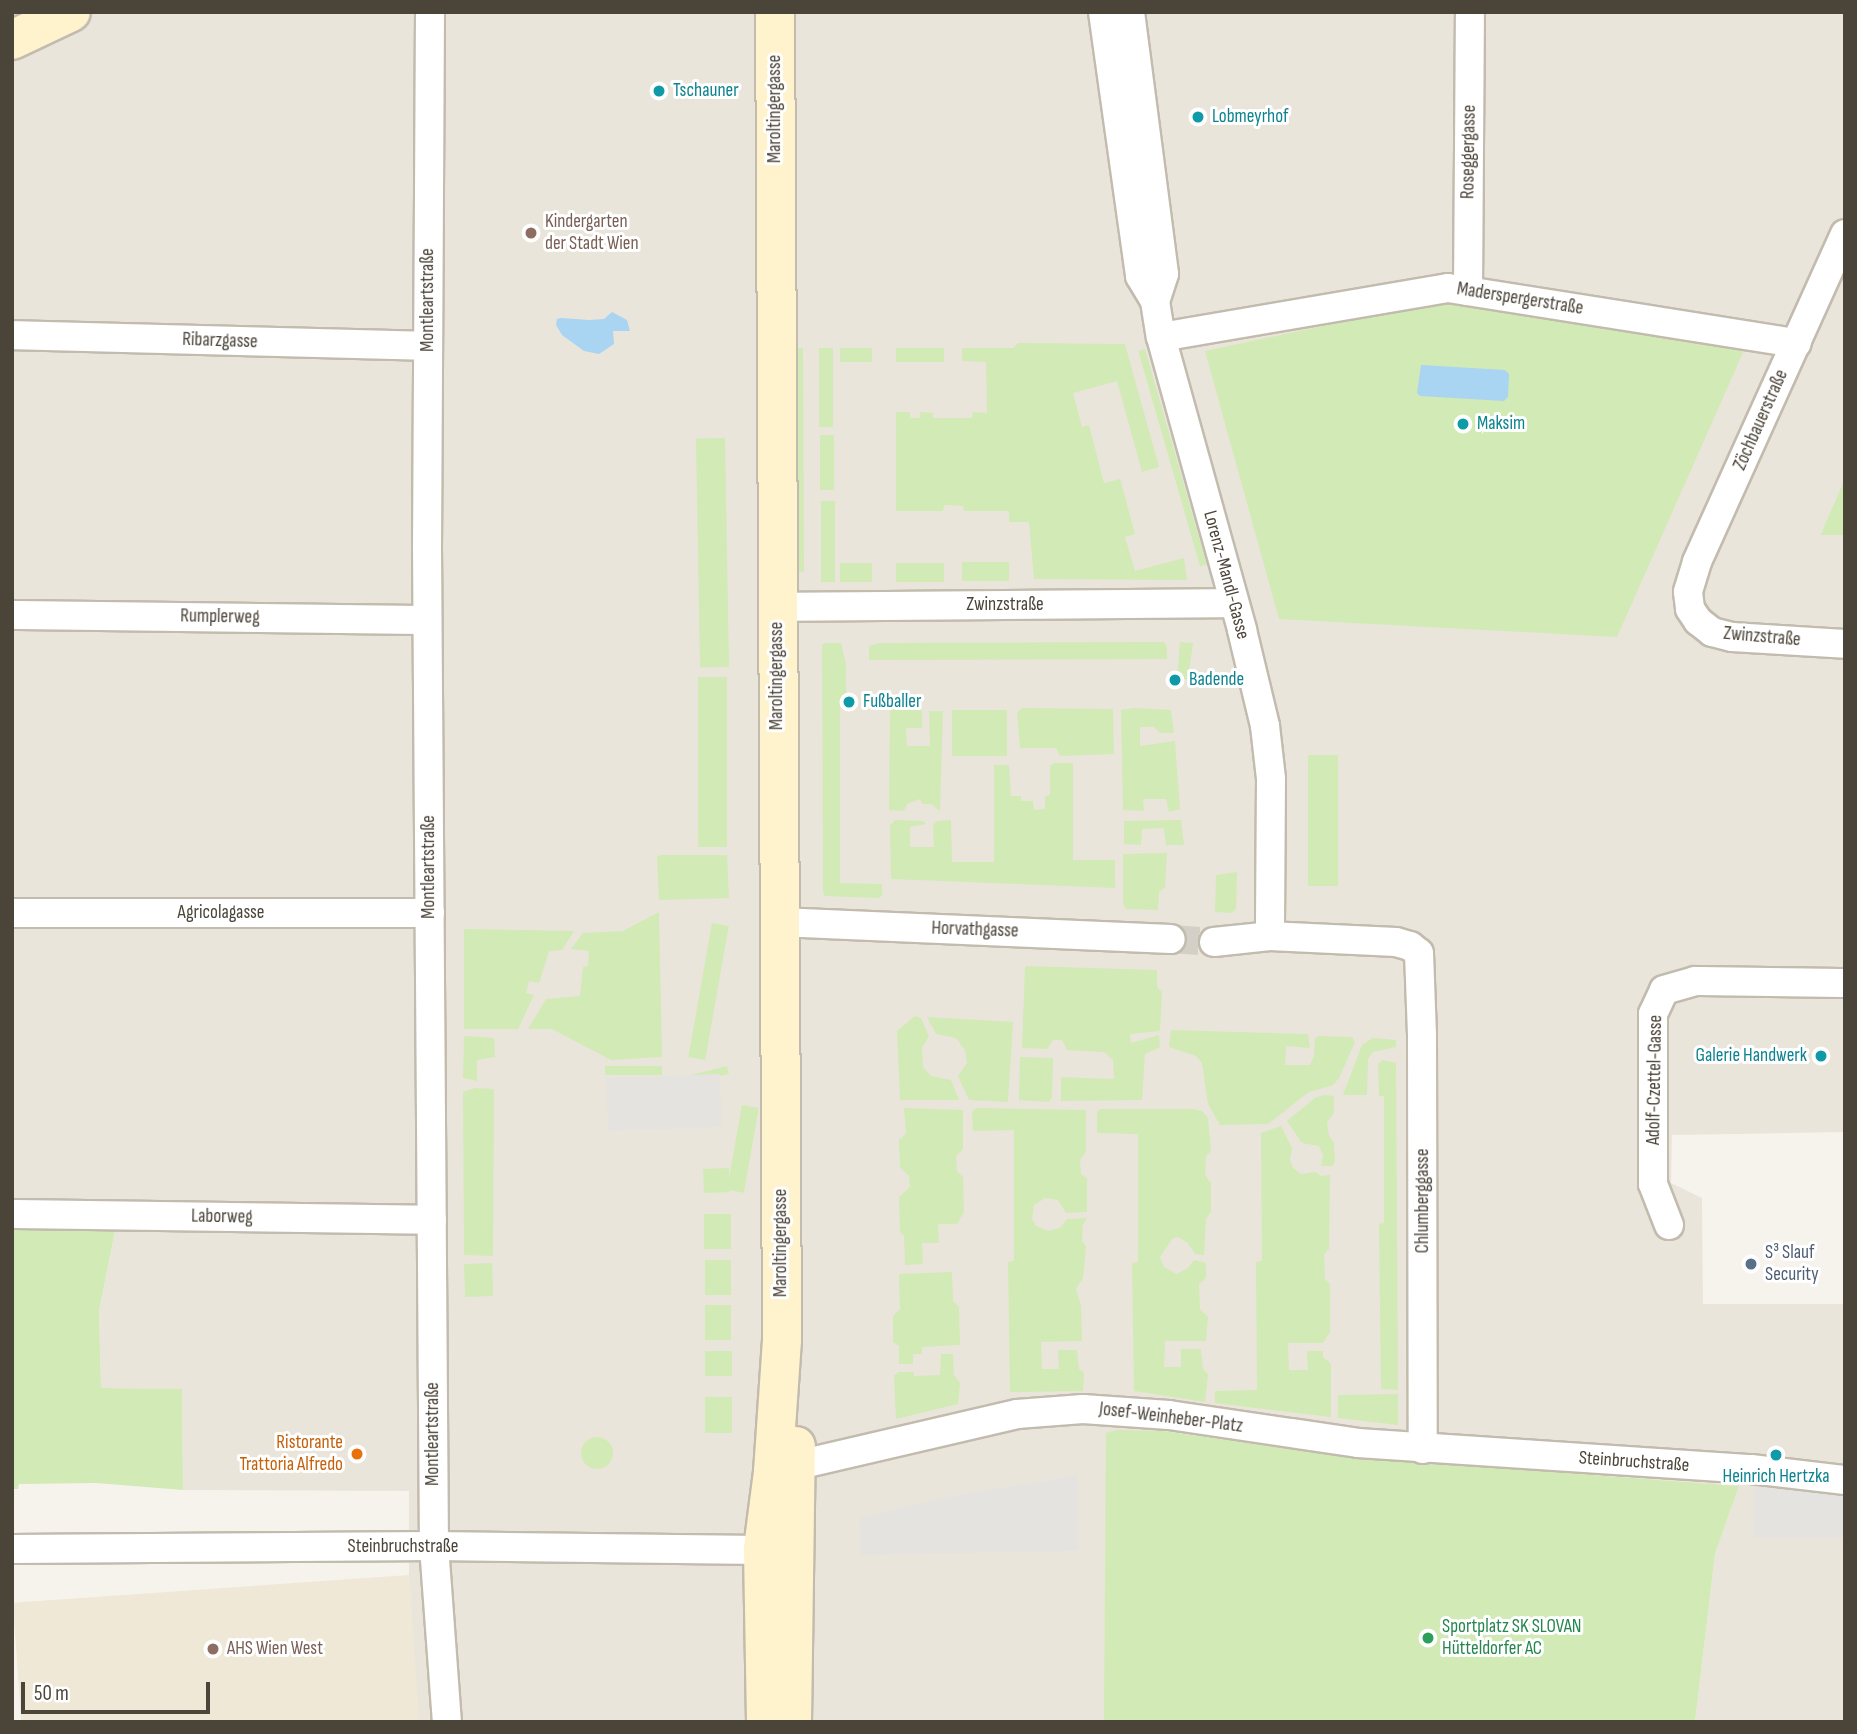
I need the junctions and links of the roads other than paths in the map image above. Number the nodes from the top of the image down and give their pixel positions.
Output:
1 (71, 12) edge
2 (430, 12) edge
3 (775, 12) edge
4 (1103, 12) edge
5 (1130, 12) edge
6 (1470, 12) edge
7 (12, 40) edge
8 (1845, 234) edge
9 (1468, 291) junction
10 (1155, 301) junction
11 (12, 335) edge
12 (1161, 337) junction
13 (1797, 343) junction
14 (428, 346) junction
15 (1234, 603) junction
16 (777, 607) junction
17 (1690, 609) joint
18 (12, 615) edge
19 (428, 620) junction
20 (1845, 644) edge
21 (12, 913) edge
22 (430, 913) junction
23 (779, 922) junction
24 (1270, 936) junction
25 (1171, 939) tunnel mouth
26 (1213, 942) tunnel mouth
27 (1845, 983) edge
28 (12, 1214) edge
29 (432, 1220) junction
30 (1669, 1225) dead end
31 (782, 1340) junction
32 (1423, 1449) junction
33 (798, 1465) junction
34 (1845, 1480) edge
35 (434, 1546) junction
36 (12, 1549) edge
37 (778, 1549) junction
38 (447, 1722) edge
39 (766, 1722) edge
40 (792, 1722) edge

1 - 7 main road
2 - 14 street, Montleartstraße
3 - 16 main road, Maroltingergasse
4 - 10 street, Lorenz-Mandl-Gasse
5 - 10 street, Lorenz-Mandl-Gasse
6 - 9 street, Roseggergasse
8 - 13 street, Zöchbauerstraße
9 - 12 street, Maderspergerstraße
9 - 13 street, Maderspergerstraße
10 - 12 street, Lorenz-Mandl-Gasse
11 - 14 street, Ribarzgasse
12 - 15 street, Lorenz-Mandl-Gasse
13 - 17 street, Zöchbauerstraße
14 - 19 street, Montleartstraße
15 - 16 street, Zwinzstraße
15 - 24 street, Lorenz-Mandl-Gasse
16 - 23 main road, Maroltingergasse
17 - 20 street, Zwinzstraße
18 - 19 street, Rumplerweg
19 - 22 street, Montleartstraße
21 - 22 street, Agricolagasse
22 - 29 street, Montleartstraße
23 - 25 street, Horvathgasse
23 - 31 main road, Maroltingergasse
24 - 26 street
24 - 32 street, Chlumberggasse
27 - 30 street, Adolf-Czettel-Gasse
28 - 29 street, Laborweg
29 - 35 street, Montleartstraße
31 - 33 main road, Maroltingergasse
31 - 37 main road, Maroltingergasse
32 - 33 street, Josef-Weinheber-Platz
32 - 34 street, Steinbruchstraße
33 - 37 main road, Maroltingergasse
35 - 36 street, Steinbruchstraße
35 - 37 street, Steinbruchstraße
35 - 38 street, Montleartstraße
37 - 39 main road, Maroltingergasse
37 - 40 main road, Maroltingergasse

